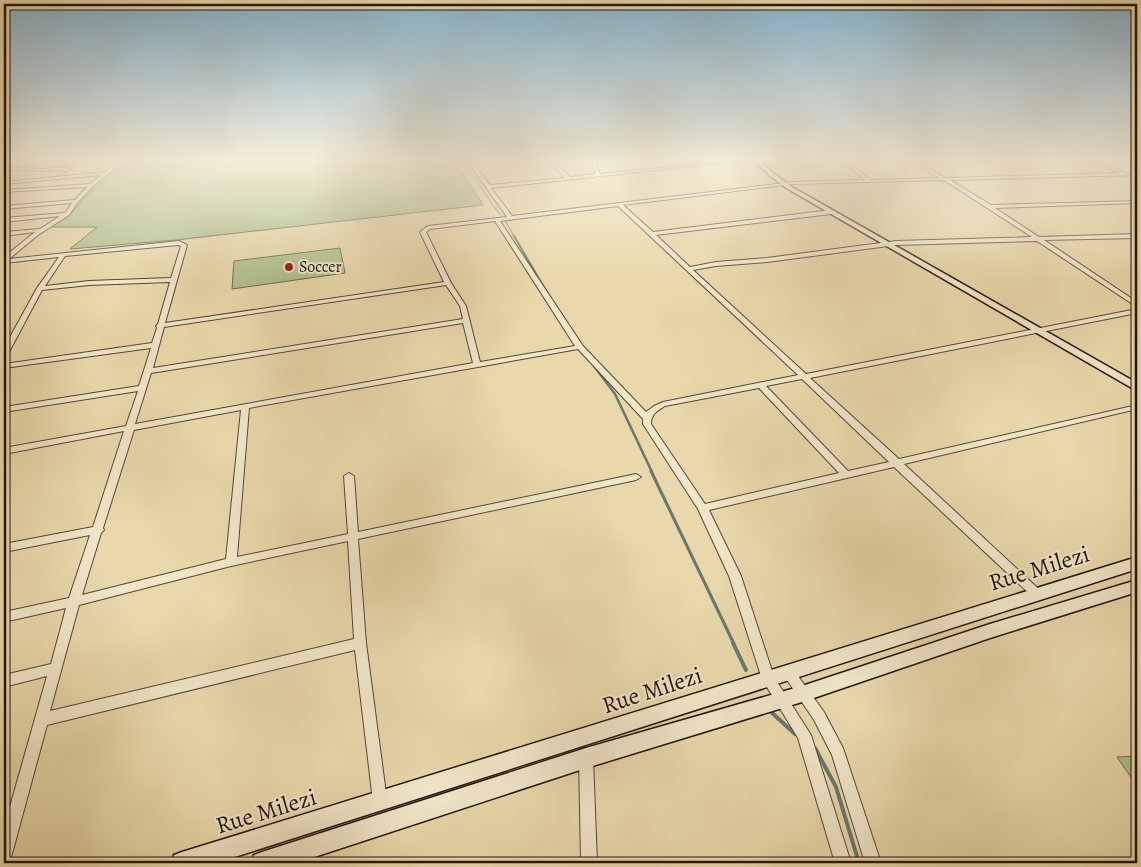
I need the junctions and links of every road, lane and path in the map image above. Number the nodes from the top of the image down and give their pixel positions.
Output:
1 (497, 199) edge
2 (657, 199) edge
3 (812, 199) edge
4 (815, 199) edge
5 (978, 199) edge
6 (76, 200) joint
7 (1137, 202) edge
8 (619, 204) junction
9 (990, 207) junction
10 (4, 208) edge
11 (831, 212) junction
12 (66, 214) junction
13 (510, 217) junction
14 (496, 219) junction
15 (4, 220) edge
16 (42, 230) junction
17 (4, 234) edge
18 (652, 234) junction
19 (1126, 236) junction
20 (1137, 236) edge
21 (1039, 239) junction
22 (1137, 242) edge
23 (892, 244) junction
24 (63, 255) junction
25 (4, 260) edge
26 (687, 269) junction
27 (174, 280) junction
28 (448, 283) junction
29 (40, 288) junction
30 (1137, 305) edge
31 (1137, 311) edge
32 (467, 320) junction
33 (159, 326) junction
34 (1043, 330) junction
35 (154, 345) junction
36 (580, 347) junction
37 (4, 354) edge
38 (477, 365) junction
39 (4, 366) edge
40 (148, 371) junction
41 (803, 376) junction
42 (1137, 380) edge
43 (760, 384) junction
44 (141, 388) junction
45 (1137, 388) edge
46 (245, 407) junction
47 (1137, 407) edge
48 (4, 409) edge
49 (646, 417) junction
50 (129, 428) junction
51 (4, 451) edge
52 (896, 464) junction
53 (846, 475) junction
54 (349, 476) dead end
55 (636, 477) dead end
56 (703, 508) junction
57 (98, 530) junction
58 (352, 538) junction
59 (4, 548) edge
60 (231, 562) junction
61 (1137, 563) edge
62 (1137, 586) edge
63 (1038, 595) junction
64 (74, 602) junction
65 (4, 617) edge
66 (360, 644) junction
67 (55, 668) junction
68 (789, 673) junction
69 (768, 679) junction
70 (4, 681) edge
71 (802, 694) junction
72 (779, 700) junction
73 (41, 720) junction
74 (586, 758) junction
75 (380, 801) junction
76 (4, 854) edge
77 (182, 863) edge
78 (262, 863) edge
79 (590, 863) edge
80 (843, 863) edge
81 (873, 863) edge

1 - 13 street
2 - 8 street
3 - 11 street
4 - 23 street
5 - 9 street
6 - 10 street
6 - 12 street
7 - 9 street
8 - 13 street
8 - 18 street
9 - 21 street
11 - 18 street
11 - 23 street
12 - 15 street
12 - 16 street
13 - 14 street
14 - 28 street
14 - 36 street
16 - 17 street
16 - 25 street
18 - 26 street
19 - 20 street
19 - 21 street
19 - 22 street
21 - 23 street
21 - 30 street
23 - 26 street
23 - 34 street
24 - 25 street
24 - 27 street
24 - 29 street
26 - 41 street
27 - 29 street
27 - 33 street
28 - 32 street
28 - 33 street
29 - 37 street
31 - 34 street
32 - 38 street
32 - 40 street
33 - 35 street
34 - 41 street
34 - 42 street
34 - 45 street
35 - 39 street
35 - 40 street
36 - 38 street
36 - 49 street
38 - 46 street
40 - 44 street
41 - 43 street
41 - 52 street
43 - 49 street
43 - 53 street
44 - 48 street
44 - 50 street
46 - 50 street
46 - 60 street
47 - 52 street
49 - 56 street
50 - 51 street
50 - 57 street
52 - 53 street
52 - 63 street
53 - 56 street
54 - 58 street
55 - 58 street
56 - 69 street
57 - 59 street
57 - 64 street
58 - 60 street
58 - 66 street
60 - 64 street
61 - 63 street, Rue Milezi
62 - 71 street
63 - 68 street, Rue Milezi
64 - 65 street
64 - 67 street
66 - 73 street
66 - 75 street
67 - 70 street
67 - 73 street
68 - 69 street, Rue Milezi
68 - 71 street
69 - 72 street
69 - 75 street, Rue Milezi
71 - 72 street
71 - 81 street
72 - 74 street
72 - 80 street
73 - 76 street
74 - 78 street
74 - 79 street
75 - 77 street, Rue Milezi

